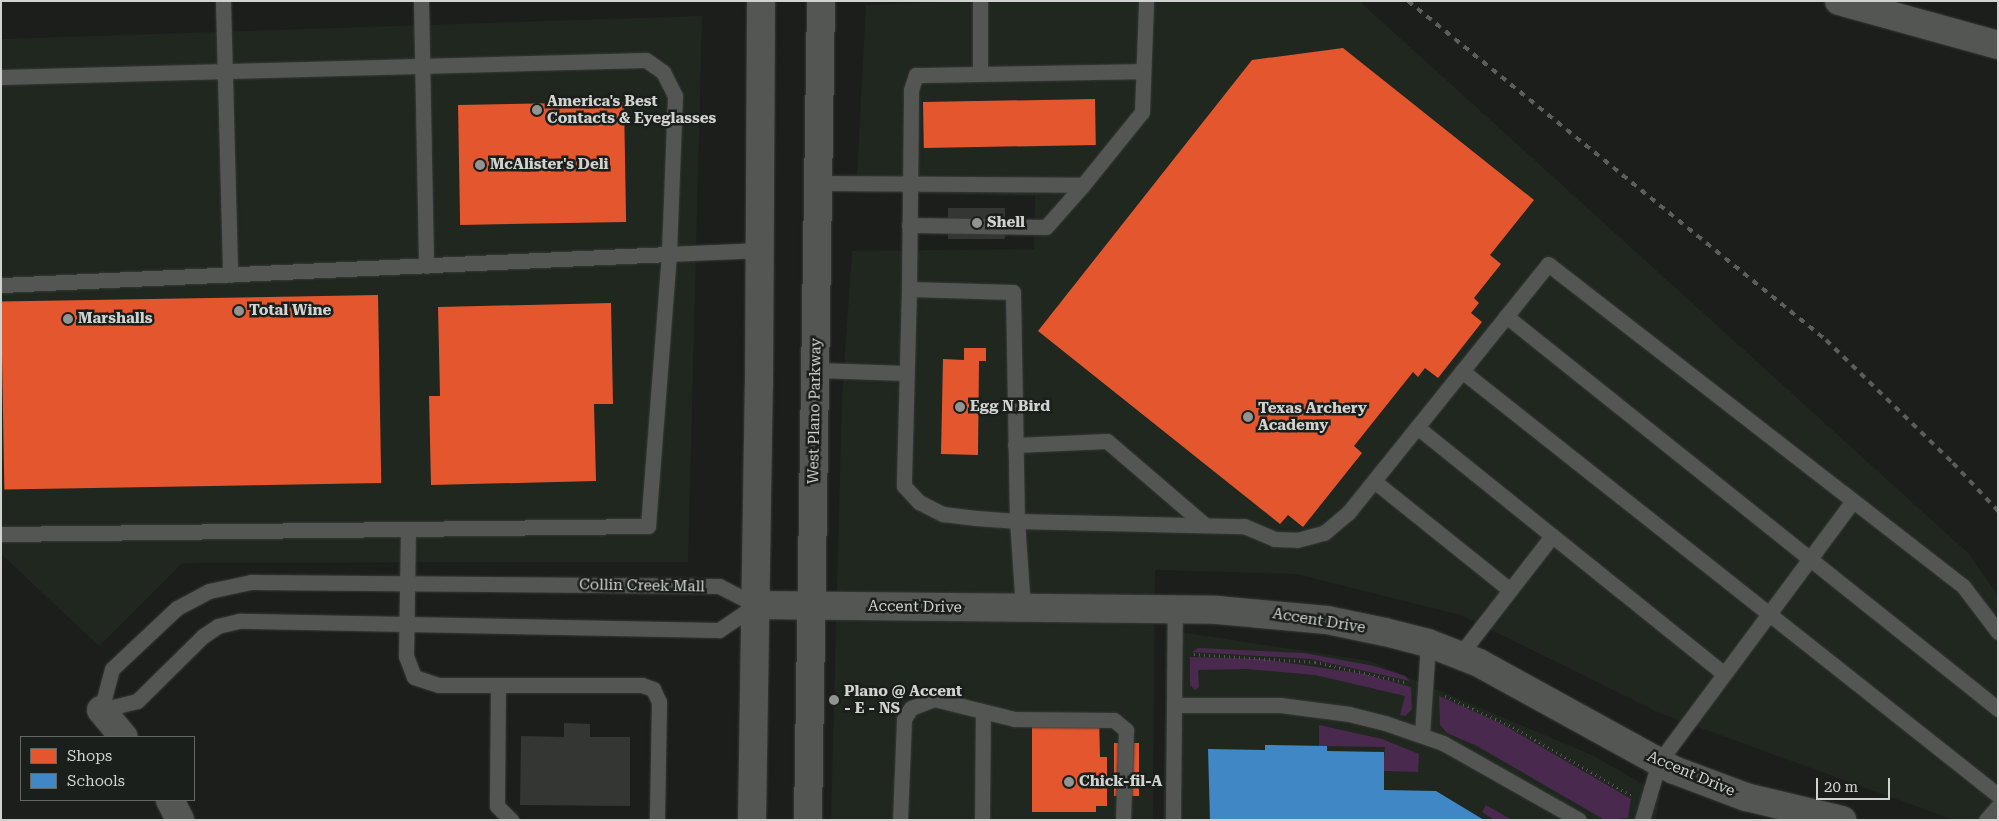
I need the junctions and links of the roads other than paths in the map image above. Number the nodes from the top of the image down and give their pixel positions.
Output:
1 (223, 1) edge
2 (421, 1) edge
3 (761, 1) edge
4 (821, 1) edge
5 (980, 1) edge
6 (1146, 1) edge
7 (1839, 1) edge
8 (1998, 45) edge
9 (422, 66) junction
10 (225, 71) junction
11 (1143, 71) junction
12 (980, 73) junction
13 (1, 77) edge
14 (820, 184) junction
15 (908, 184) junction
16 (1083, 185) junction
17 (909, 225) junction
18 (761, 250) junction
19 (668, 254) junction
20 (426, 266) junction
21 (230, 274) junction
22 (1, 285) edge
23 (909, 289) junction
24 (1506, 316) junction
25 (817, 370) junction
26 (1462, 371) junction
27 (906, 373) junction
28 (1417, 427) junction
29 (1015, 445) junction
30 (1374, 481) junction
31 (1853, 501) junction
32 (1017, 521) junction
33 (1205, 525) junction
34 (408, 529) junction
35 (1, 534) edge
36 (1552, 536) junction
37 (1810, 559) junction
38 (408, 584) junction
39 (1510, 590) junction
40 (756, 605) junction
41 (810, 606) junction
42 (1023, 608) junction
43 (1175, 609) junction
44 (1769, 614) junction
45 (405, 623) junction
46 (1998, 632) edge
47 (1428, 643) junction
48 (1459, 656) junction
49 (1724, 674) junction
50 (498, 685) junction
51 (1174, 705) junction
52 (1998, 709) edge
53 (101, 710) junction
54 (983, 712) junction
55 (1422, 734) junction
56 (123, 736) edge
57 (1659, 762) junction
58 (1998, 795) edge
59 (170, 801) edge
60 (1998, 806) edge
61 (180, 820) edge
62 (511, 820) edge
63 (657, 820) edge
64 (752, 820) edge
65 (808, 820) edge
66 (900, 820) edge
67 (982, 820) edge
68 (1123, 820) edge
69 (1173, 820) edge
70 (1579, 820) edge
71 (1642, 820) edge
72 (1842, 820) edge
73 (1986, 820) edge

1 - 10 lane
2 - 9 lane
3 - 18 main road
4 - 14 main road, West Plano Parkway
5 - 12 lane
6 - 11 lane
7 - 8 main road
9 - 10 lane
9 - 19 lane
9 - 20 lane
10 - 13 lane
10 - 21 lane
11 - 12 lane
11 - 16 lane
12 - 15 lane
14 - 15 lane
14 - 25 main road, West Plano Parkway
15 - 16 lane
15 - 17 lane
16 - 17 lane
17 - 23 lane
18 - 19 lane
18 - 40 main road
19 - 20 lane
19 - 34 lane
20 - 21 lane
21 - 22 lane
23 - 27 lane
23 - 29 lane
24 - 26 lane
24 - 31 lane
24 - 37 lane
25 - 27 lane
25 - 41 main road, West Plano Parkway
26 - 28 lane
26 - 44 lane
27 - 32 lane
28 - 30 lane
28 - 36 lane
29 - 32 lane
29 - 33 lane
30 - 33 lane
30 - 39 lane
31 - 37 lane
31 - 46 lane
32 - 33 lane
32 - 42 lane
34 - 35 lane
34 - 38 lane
36 - 39 lane
36 - 49 lane
37 - 44 lane
37 - 52 lane
38 - 40 lane, Collin Creek Mall
38 - 45 lane
38 - 53 lane, Collin Creek Mall
39 - 48 lane
40 - 41 main road, Accent Drive
40 - 45 lane
40 - 64 main road
41 - 42 main road, Accent Drive
41 - 65 main road, West Plano Parkway
42 - 43 main road, Accent Drive
43 - 47 main road, Accent Drive
43 - 51 lane
44 - 49 lane
44 - 58 lane
45 - 50 lane
45 - 53 lane
47 - 48 main road, Accent Drive
47 - 55 lane
48 - 57 main road, Accent Drive
49 - 57 lane
50 - 62 lane
50 - 63 lane
51 - 55 lane
51 - 69 lane
53 - 56 main road
54 - 66 lane
54 - 67 lane
54 - 68 lane
55 - 70 lane
57 - 71 lane
57 - 72 main road, Accent Drive
59 - 61 main road
60 - 73 lane

